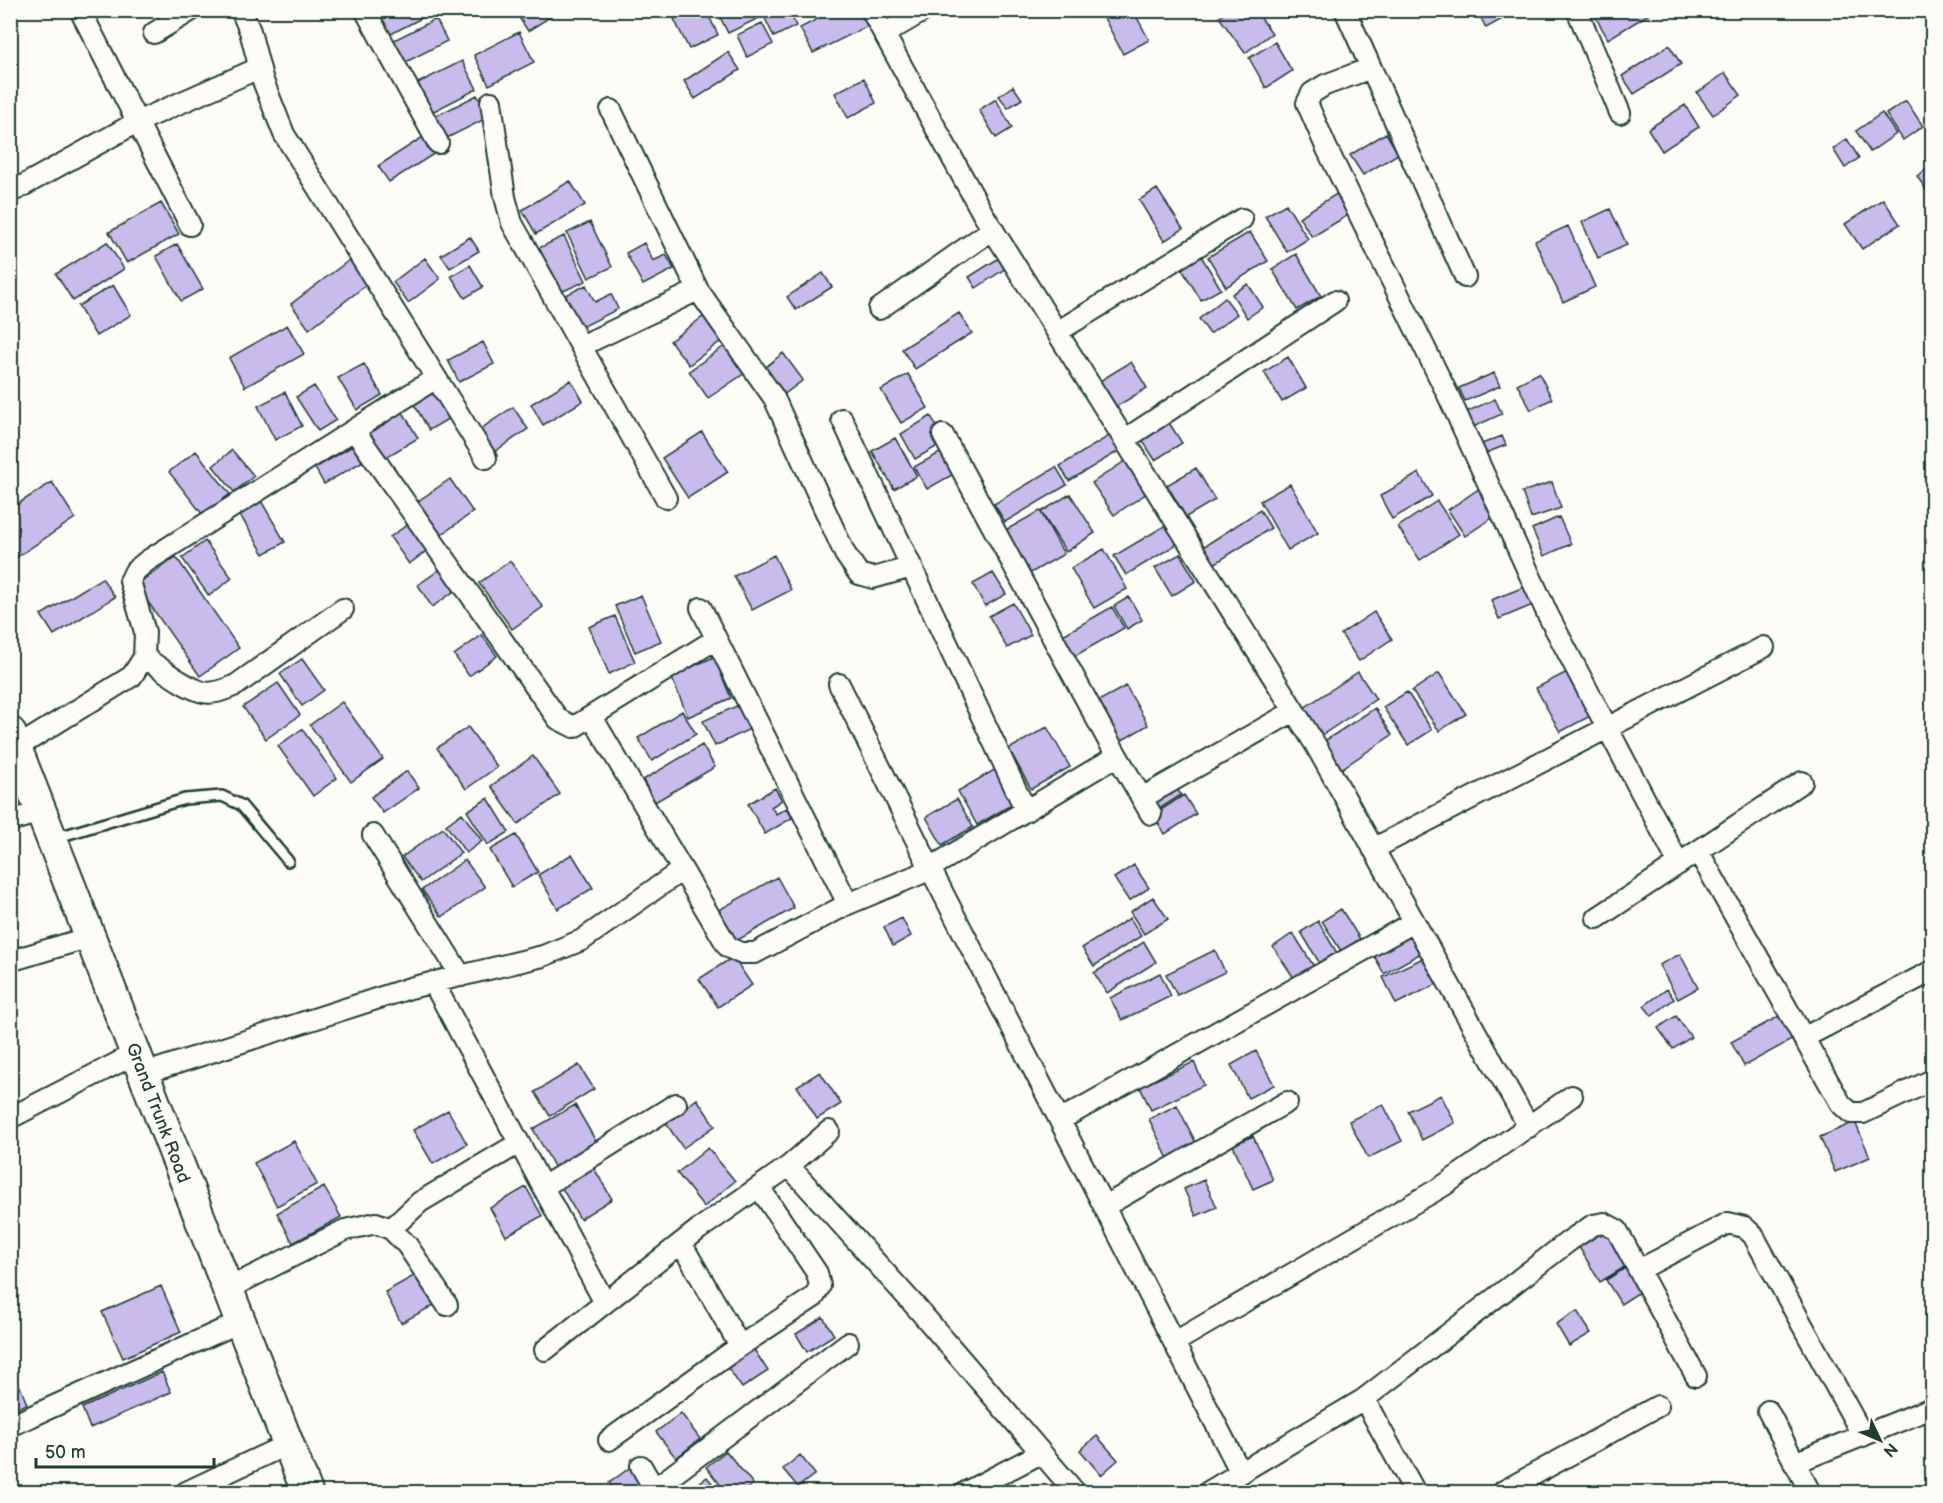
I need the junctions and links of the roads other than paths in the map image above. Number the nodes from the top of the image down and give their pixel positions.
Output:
1 (80, 10) edge
2 (192, 10) edge
3 (241, 10) edge
4 (365, 10) edge
5 (871, 10) edge
6 (925, 10) edge
7 (1346, 10) edge
8 (1577, 10) edge
9 (154, 33) dead end
10 (884, 34) junction
11 (259, 68) junction
12 (1371, 68) junction
13 (491, 102) dead end
14 (611, 110) dead end
15 (1620, 113) dead end
16 (137, 122) junction
17 (438, 143) dead end
18 (17, 189) dead end
19 (1242, 219) dead end
20 (190, 225) dead end
21 (993, 230) junction
22 (1465, 277) dead end
23 (698, 290) junction
24 (1335, 301) dead end
25 (879, 309) dead end
26 (1057, 333) junction
27 (581, 345) junction
28 (436, 378) junction
29 (842, 419) dead end
30 (354, 430) junction
31 (943, 435) dead end
32 (1124, 440) junction
33 (486, 458) dead end
34 (666, 498) dead end
35 (912, 567) junction
36 (701, 608) dead end
37 (343, 609) dead end
38 (716, 639) junction
39 (1764, 647) dead end
40 (144, 657) junction
41 (839, 684) dead end
42 (1294, 711) junction
43 (591, 717) junction
44 (1608, 728) junction
45 (14, 740) edge
46 (1117, 756) junction
47 (1802, 782) dead end
48 (1026, 811) junction
49 (41, 812) junction
50 (10, 821) edge
51 (373, 835) dead end
52 (52, 839) junction
53 (1373, 849) junction
54 (1698, 851) junction
55 (288, 861) dead end
56 (1679, 864) junction
57 (930, 868) junction
58 (682, 870) junction
59 (848, 904) junction
60 (1597, 918) dead end
61 (1414, 922) junction
62 (90, 937) junction
63 (10, 961) edge
64 (1932, 971) edge
65 (461, 976) junction
66 (433, 982) junction
67 (1803, 1038) junction
68 (139, 1064) junction
69 (1932, 1080) edge
70 (1572, 1096) dead end
71 (1287, 1102) dead end
72 (676, 1104) dead end
73 (10, 1118) edge
74 (1060, 1120) junction
75 (1529, 1126) junction
76 (829, 1131) dead end
77 (519, 1143) junction
78 (789, 1166) junction
79 (543, 1187) junction
80 (759, 1187) junction
81 (1105, 1206) junction
82 (391, 1229) junction
83 (681, 1243) junction
84 (1639, 1270) junction
85 (227, 1289) junction
86 (605, 1303) junction
87 (447, 1305) dead end
88 (240, 1322) junction
89 (1175, 1342) junction
90 (848, 1343) dead end
91 (740, 1346) junction
92 (545, 1350) dead end
93 (1696, 1376) dead end
94 (1364, 1399) junction
95 (1658, 1406) dead end
96 (1932, 1408) edge
97 (1768, 1411) dead end
98 (10, 1426) edge
99 (1863, 1436) junction
100 (609, 1440) dead end
101 (288, 1444) junction
102 (1041, 1453) junction
103 (1794, 1463) junction
104 (641, 1466) dead end
105 (1241, 1473) junction
106 (1531, 1486) edge
107 (655, 1491) edge
108 (186, 1492) edge
109 (307, 1492) edge
110 (966, 1492) edge
111 (1075, 1492) edge
112 (1208, 1492) edge
113 (1415, 1492) edge
114 (1502, 1492) edge
115 (1810, 1492) edge

1 - 16 street
2 - 9 street
3 - 11 street
4 - 17 street
5 - 10 street
6 - 10 street
7 - 12 street
8 - 15 street
10 - 21 street
11 - 16 street
11 - 28 street
12 - 22 street
12 - 44 street
13 - 27 street
14 - 23 street
16 - 18 street
16 - 20 street
19 - 26 street
21 - 25 street
21 - 26 street
23 - 27 street
23 - 35 street
24 - 32 street
26 - 32 street
27 - 34 street
28 - 30 street
28 - 33 street
29 - 35 street
30 - 40 street
30 - 43 street
31 - 46 street
32 - 42 street
35 - 48 street
36 - 38 street
37 - 40 street
38 - 43 street
38 - 59 street
39 - 44 street
40 - 45 street
41 - 57 street
42 - 46 street
42 - 53 street
43 - 58 street
44 - 53 street
44 - 56 street
45 - 49 main road, Grand Trunk Road
46 - 48 street
47 - 54 street
48 - 57 street
49 - 50 street
49 - 52 main road, Grand Trunk Road
51 - 65 street
52 - 55 lane
52 - 62 main road, Grand Trunk Road
53 - 61 street
54 - 56 street
54 - 67 street
56 - 60 street
57 - 59 street
57 - 74 street
58 - 59 street
58 - 65 street
61 - 74 street
61 - 75 street
62 - 63 street
62 - 68 main road, Grand Trunk Road
64 - 67 street
65 - 66 street
66 - 68 street
66 - 77 street
67 - 69 street
68 - 73 street
68 - 85 main road, Grand Trunk Road
70 - 75 street
71 - 81 street
72 - 79 street
74 - 81 street
75 - 89 street
76 - 78 street
77 - 79 street
77 - 82 street
78 - 80 street
78 - 102 street
79 - 86 street
80 - 83 street
80 - 91 street
81 - 89 street
82 - 85 street
82 - 87 street
83 - 86 street
83 - 91 street
84 - 93 street
84 - 94 street
84 - 99 street
85 - 88 main road, Grand Trunk Road
86 - 92 street
88 - 98 street
88 - 101 main road, Grand Trunk Road
89 - 105 street
90 - 107 street
91 - 100 street
94 - 105 street
94 - 113 street
95 - 106 street
96 - 99 street
97 - 103 street
99 - 103 street
101 - 108 street
101 - 109 main road, Grand Trunk Road
102 - 110 street
102 - 111 street
103 - 115 street
104 - 107 street
105 - 112 street
106 - 114 street

